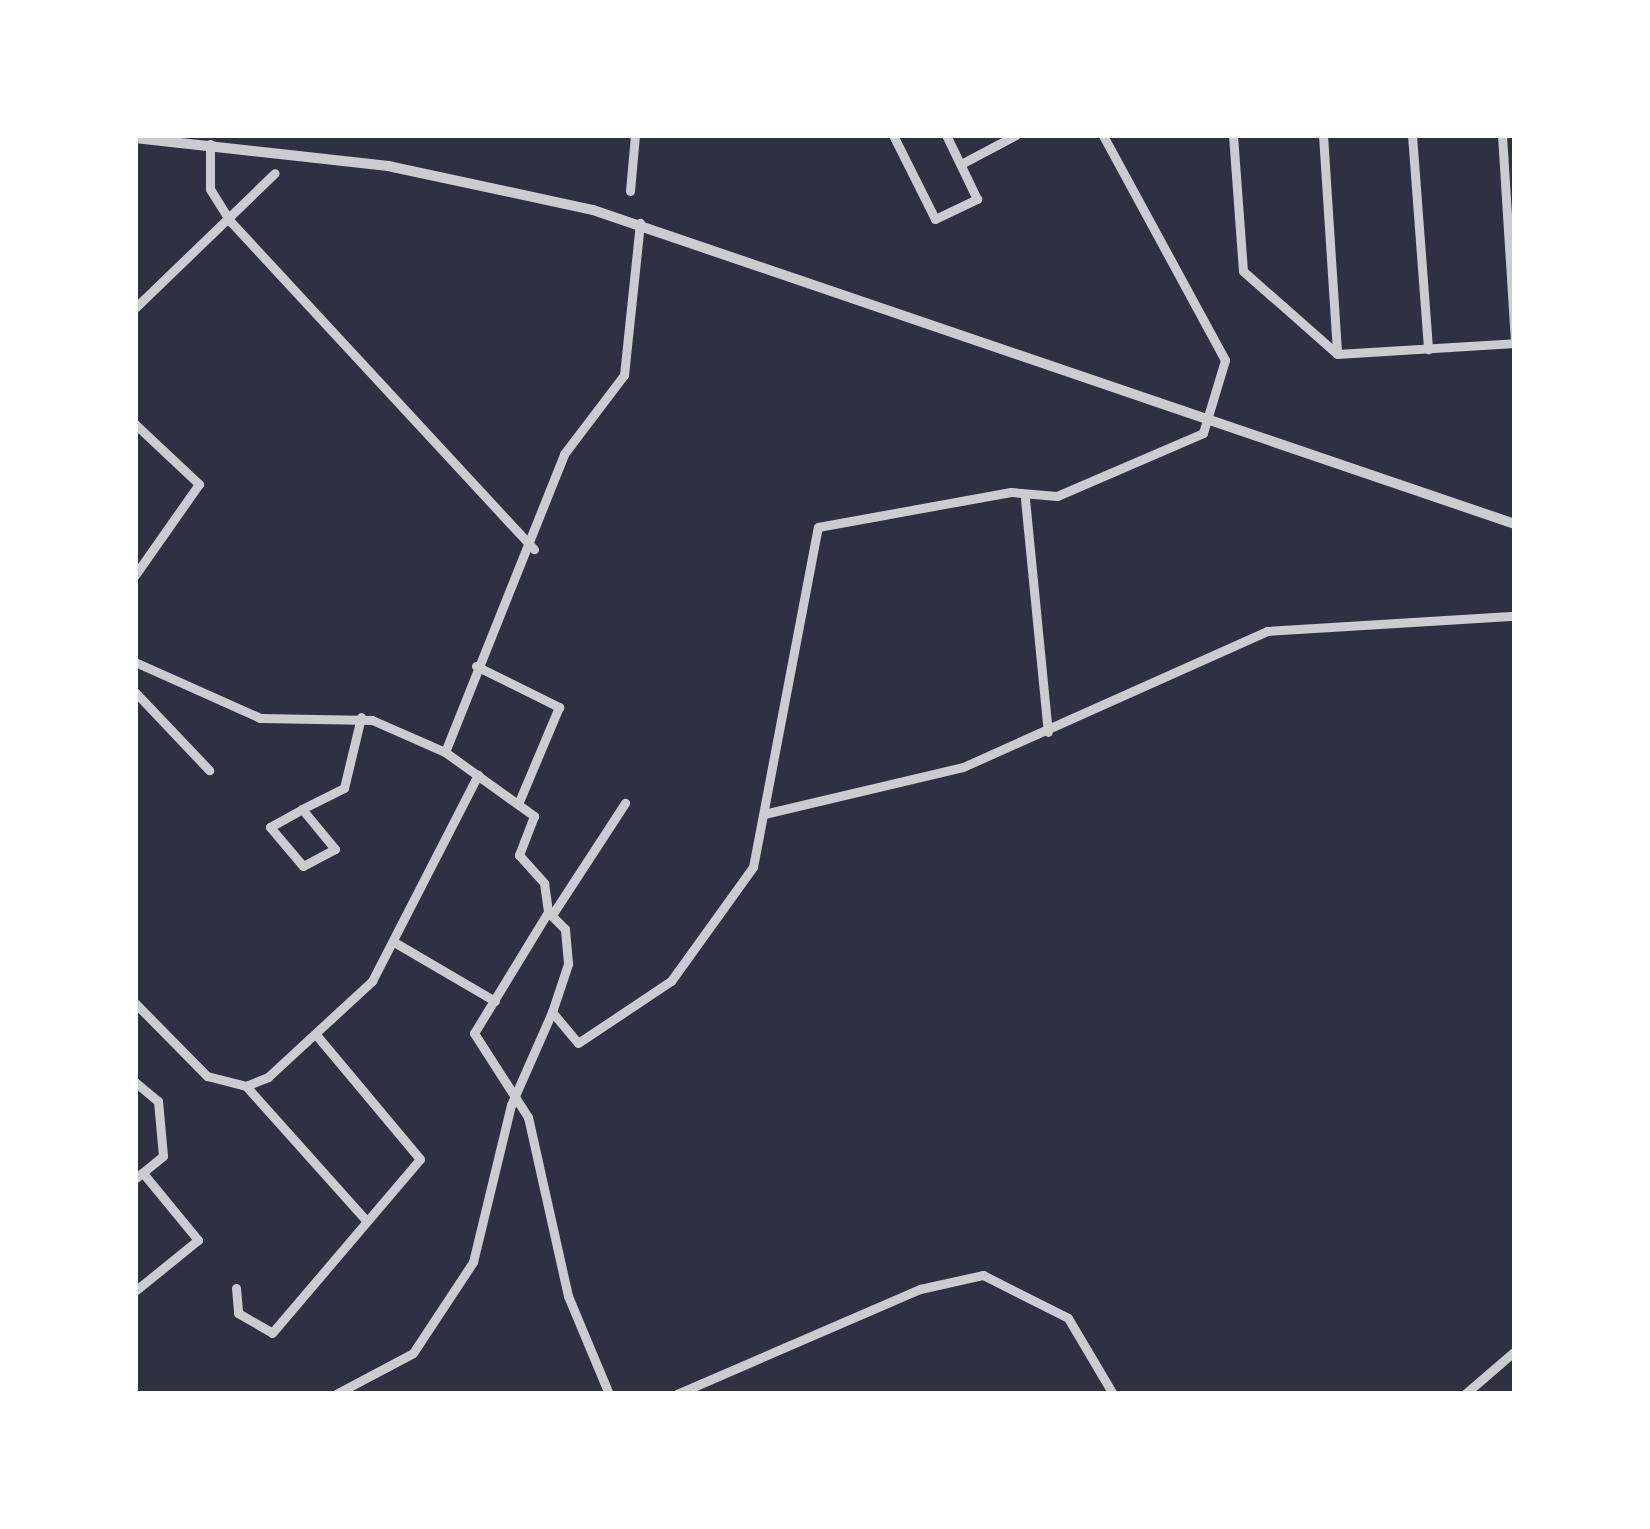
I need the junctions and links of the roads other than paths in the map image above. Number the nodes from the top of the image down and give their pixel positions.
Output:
1 (635, 135) edge
2 (893, 135) edge
3 (946, 135) edge
4 (1016, 135) edge
5 (1103, 135) edge
6 (1233, 135) edge
7 (1323, 135) edge
8 (1412, 135) edge
9 (1502, 135) edge
10 (135, 138) edge
11 (211, 140) edge
12 (961, 164) junction
13 (275, 173) dead end
14 (631, 190) dead end
15 (231, 222) junction
16 (640, 224) junction
17 (135, 308) edge
18 (1515, 343) edge
19 (1428, 349) junction
20 (1337, 354) junction
21 (1208, 420) junction
22 (136, 425) edge
23 (1025, 499) junction
24 (1515, 524) edge
25 (534, 549) junction
26 (135, 575) edge
27 (1515, 616) edge
28 (135, 662) edge
29 (476, 666) junction
30 (135, 692) edge
31 (361, 717) junction
32 (1048, 732) junction
33 (446, 752) junction
34 (209, 770) dead end
35 (478, 775) junction
36 (625, 803) dead end
37 (518, 804) junction
38 (302, 809) junction
39 (764, 814) junction
40 (550, 914) junction
41 (394, 942) junction
42 (495, 1001) junction
43 (135, 1003) edge
44 (552, 1012) junction
45 (317, 1036) junction
46 (135, 1082) edge
47 (247, 1086) junction
48 (511, 1105) junction
49 (139, 1176) edge
50 (364, 1219) junction
51 (236, 1288) dead end
52 (135, 1291) edge
53 (1515, 1351) edge
54 (336, 1394) edge
55 (609, 1394) edge
56 (677, 1394) edge
57 (1112, 1394) edge
58 (1465, 1394) edge

1 - 14 street
2 - 12 street
3 - 12 street
4 - 12 street
5 - 21 street
6 - 20 street
7 - 20 street
8 - 19 street
9 - 18 street
10 - 11 street
11 - 15 street
11 - 16 street
13 - 15 street
15 - 17 street
15 - 25 street
16 - 21 street
16 - 25 street
18 - 19 street
19 - 20 street
21 - 23 street
21 - 24 street
22 - 26 street
23 - 32 street
23 - 39 street
25 - 29 street
27 - 32 street
28 - 31 street
29 - 33 street
29 - 37 street
30 - 34 street
31 - 33 street
31 - 38 street
32 - 39 street
33 - 35 street
35 - 37 street
35 - 41 street
36 - 40 street
37 - 40 street
38 - 38 street
39 - 44 street
40 - 42 street
40 - 44 street
41 - 42 street
41 - 45 street
42 - 48 street
43 - 47 street
44 - 48 street
45 - 47 street
45 - 50 street
46 - 49 street
47 - 50 street
48 - 54 street
48 - 55 street
49 - 52 street
50 - 51 street
53 - 58 street
56 - 57 street

